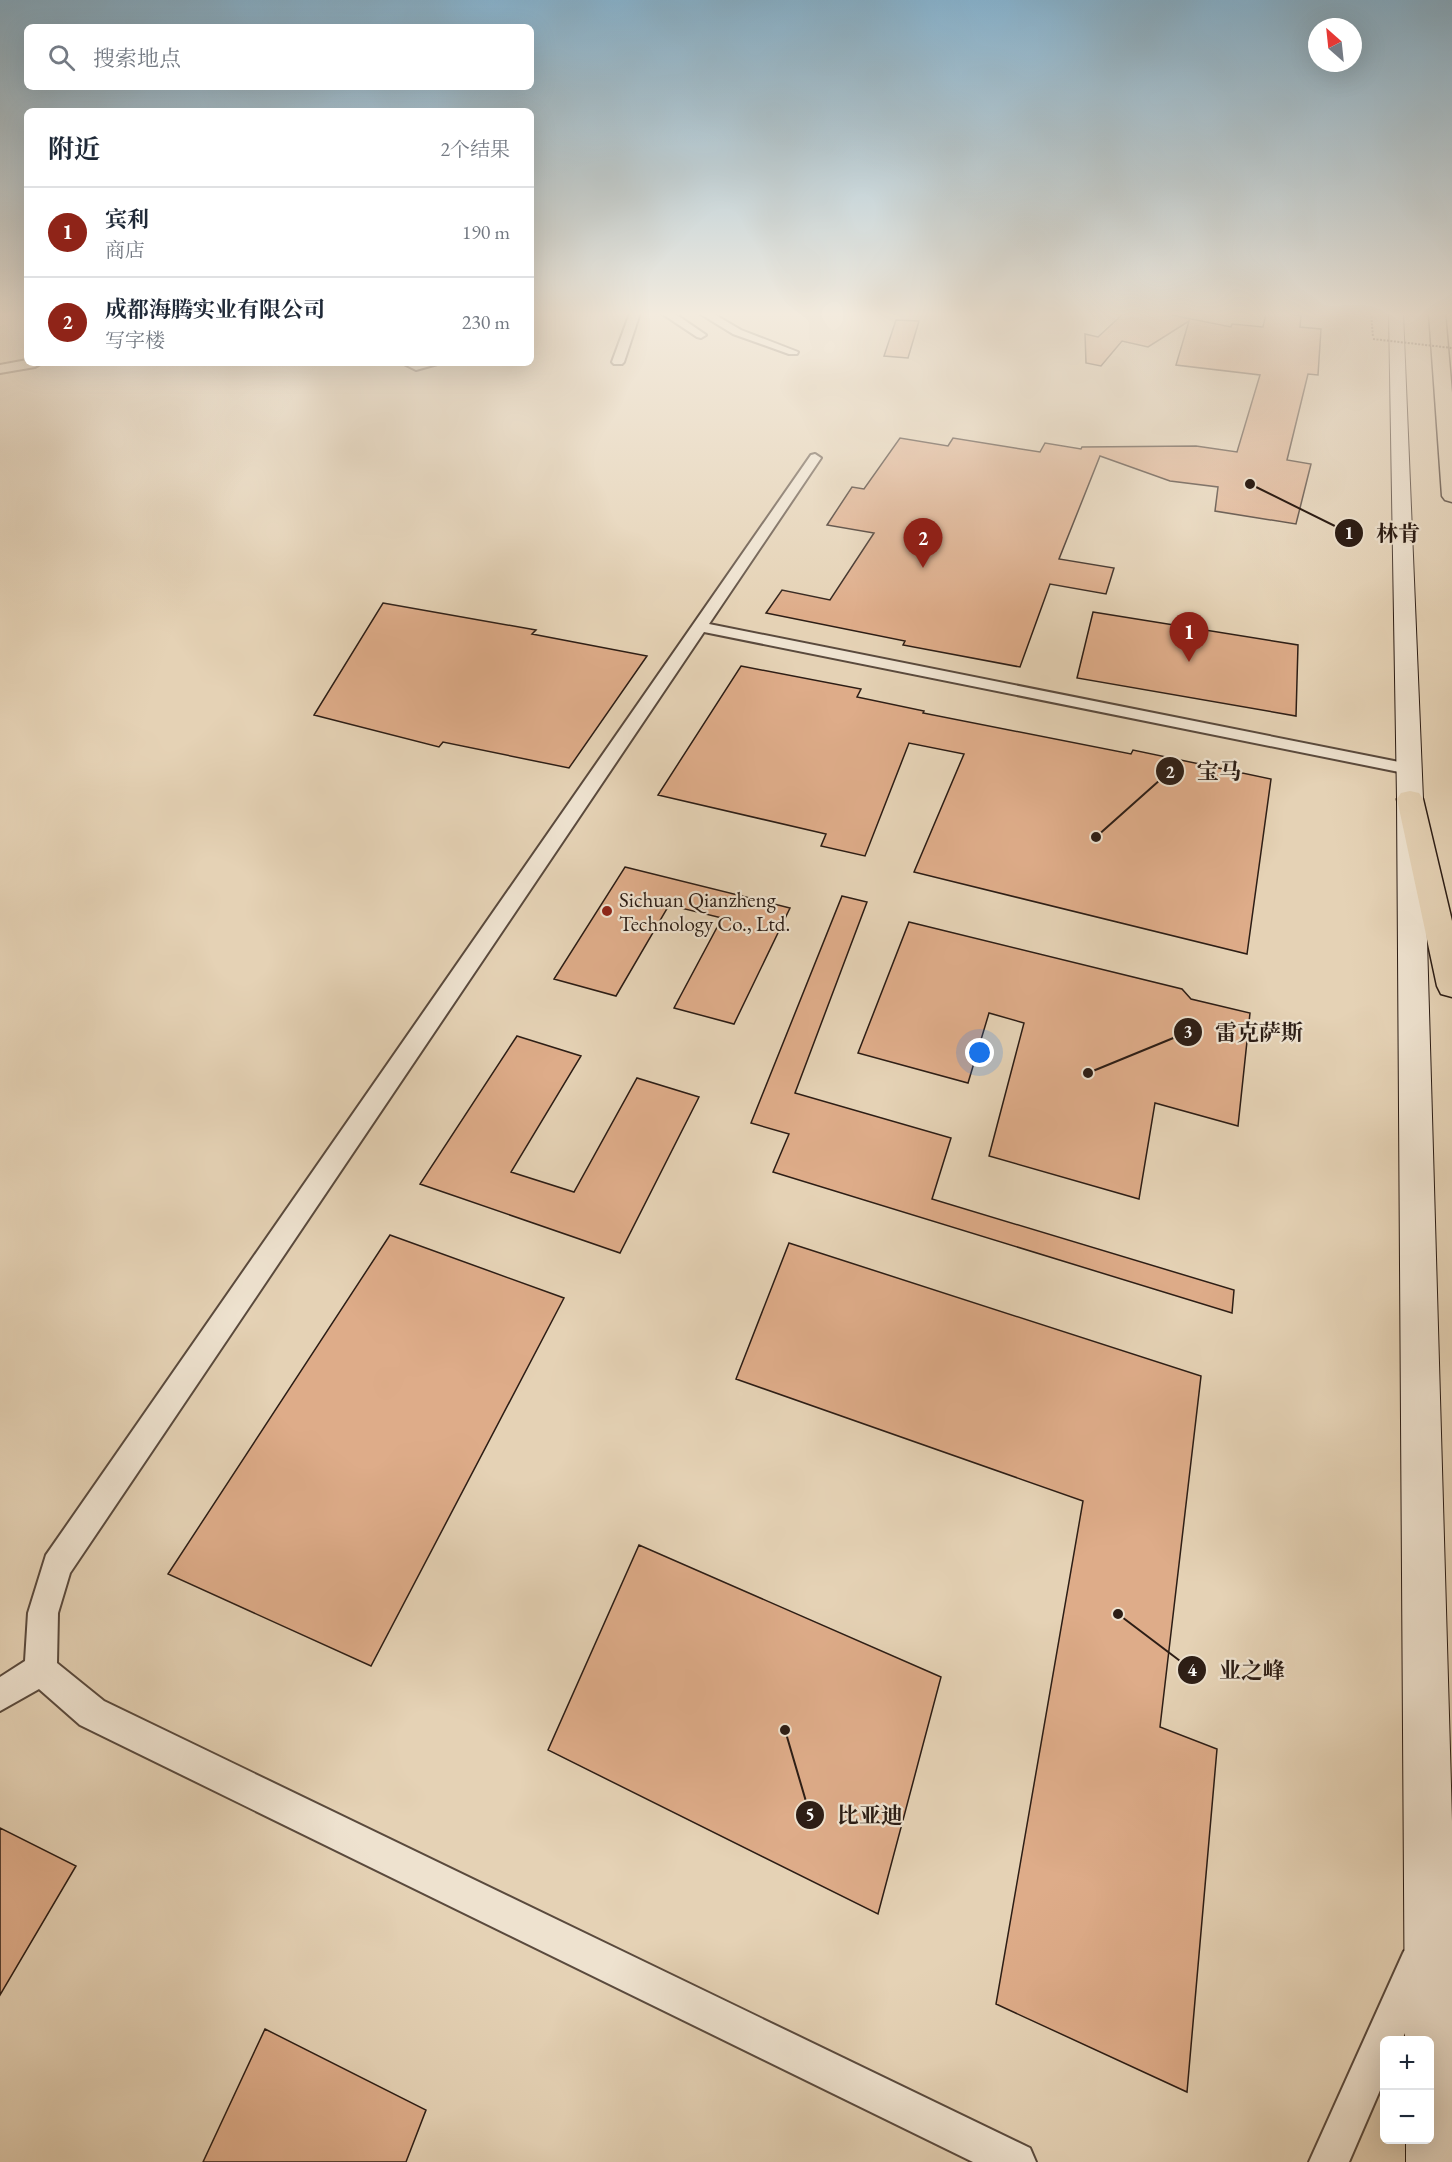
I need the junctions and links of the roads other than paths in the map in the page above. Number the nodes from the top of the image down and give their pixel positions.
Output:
1 (1399, 414) edge
2 (1445, 414) edge
3 (815, 458) dead end
4 (1452, 496) edge
5 (700, 627) junction
6 (1410, 784) junction
7 (1452, 986) edge
8 (41, 1670) junction
9 (0, 1695) edge
10 (1430, 1935) junction
11 (1016, 2162) edge
12 (1329, 2162) edge
13 (1434, 2162) edge

1 - 6 main road
2 - 4 highway
3 - 5 street
5 - 6 street
5 - 8 street
6 - 7 highway
6 - 10 main road
8 - 9 street
8 - 11 street
10 - 12 street
10 - 13 main road

